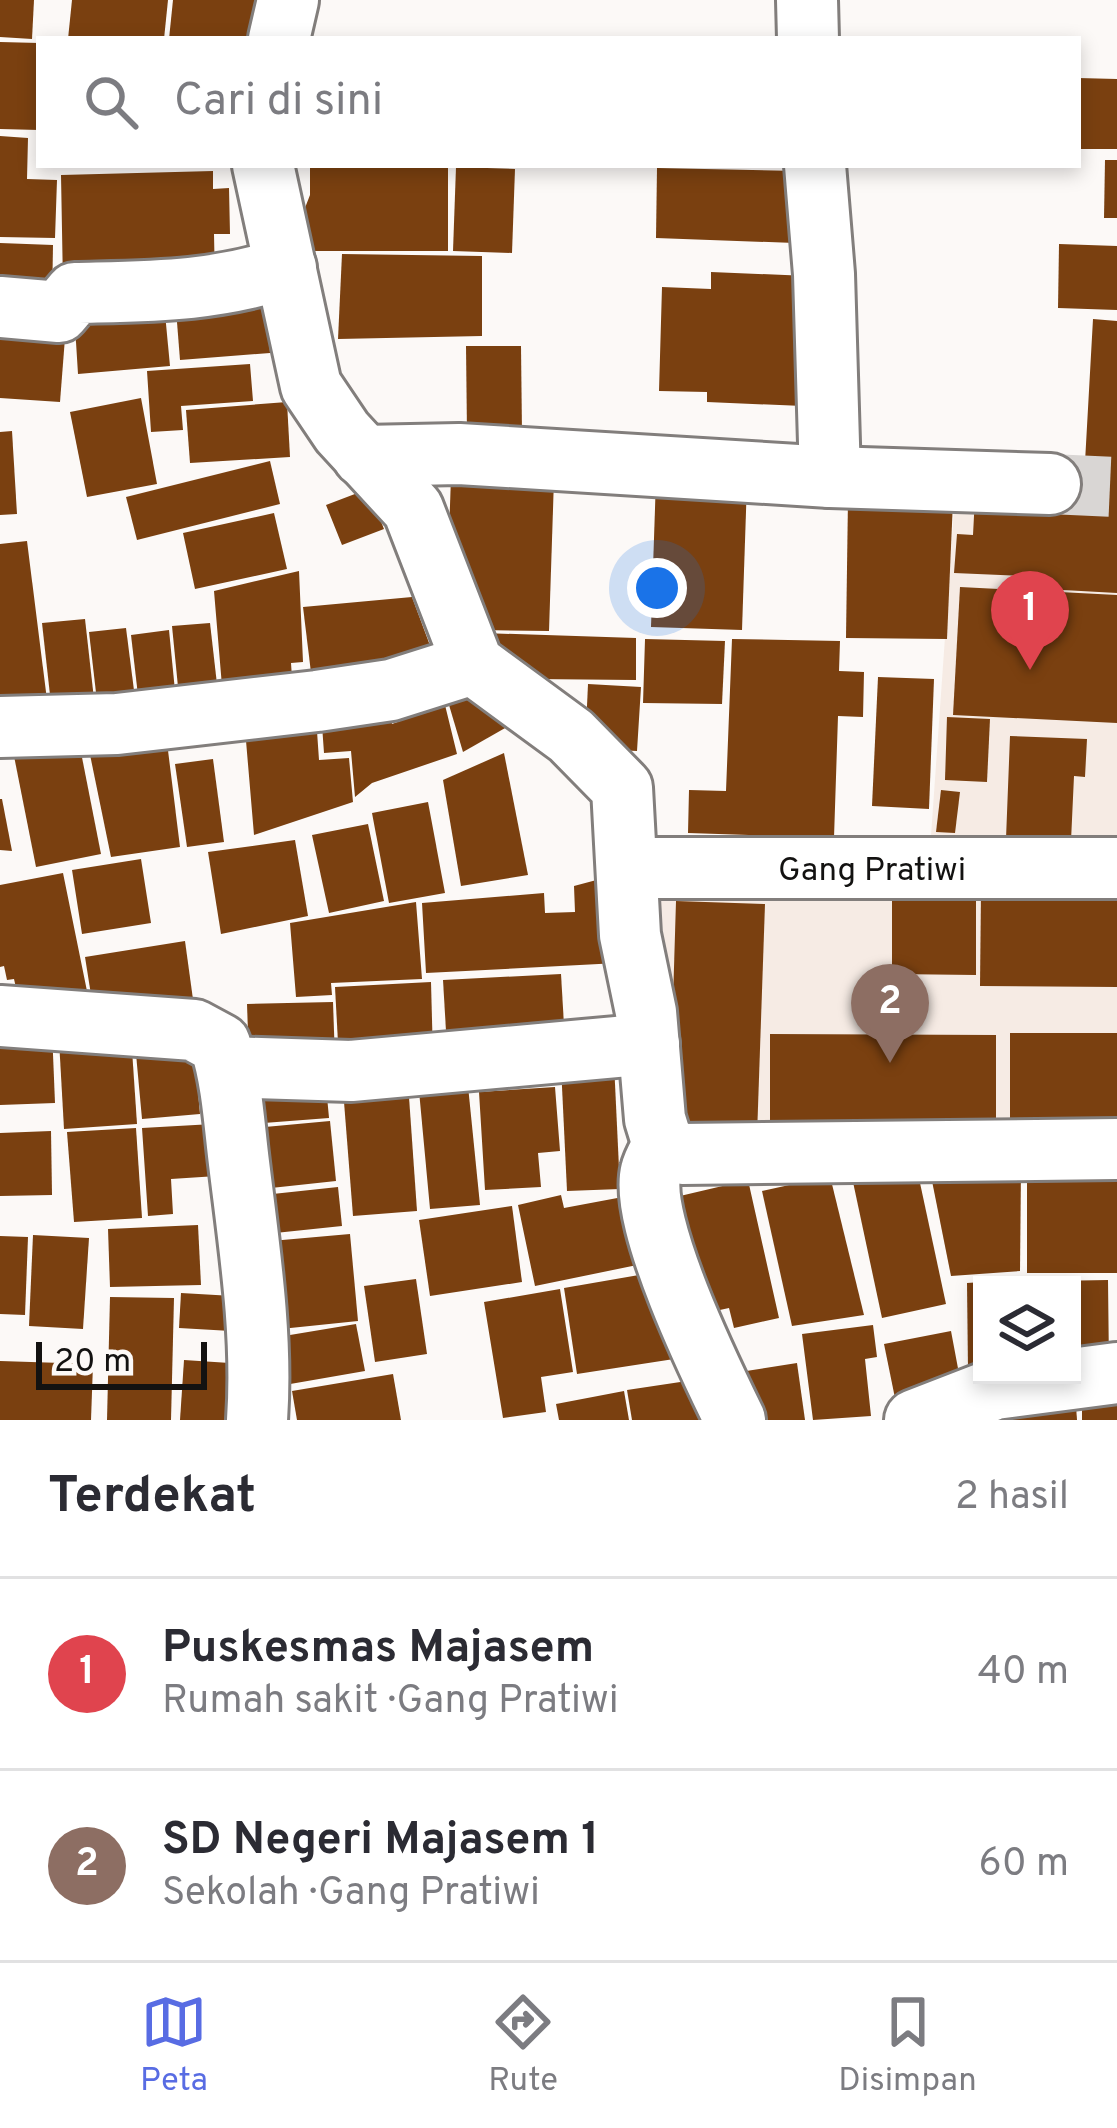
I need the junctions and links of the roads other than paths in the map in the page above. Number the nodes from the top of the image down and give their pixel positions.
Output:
1 (288, 0) edge
2 (807, 0) edge
3 (280, 36) edge
4 (808, 36) edge
5 (263, 168) edge
6 (815, 168) edge
7 (286, 268) junction
8 (0, 308) edge
9 (459, 454) junction
10 (363, 456) junction
11 (830, 477) junction
12 (1050, 484) tunnel mouth
13 (413, 508) junction
14 (473, 664) junction
15 (0, 727) edge
16 (629, 868) junction
17 (1117, 868) edge
18 (0, 1016) edge
19 (649, 1044) junction
20 (227, 1067) junction
21 (663, 1145) junction
22 (1117, 1149) edge
23 (1117, 1373) edge
24 (256, 1420) edge
25 (735, 1420) edge
26 (915, 1420) edge

1 - 3 street
2 - 4 street
5 - 7 street
6 - 11 street
7 - 8 street
7 - 10 street
9 - 10 street
9 - 11 street
9 - 13 street
10 - 13 street
11 - 12 street
13 - 14 street
14 - 15 street
14 - 16 street
16 - 17 street, Gang Pratiwi
16 - 19 street
18 - 20 street
19 - 20 street
19 - 21 street
20 - 24 street
21 - 22 street
21 - 25 street
23 - 26 street

